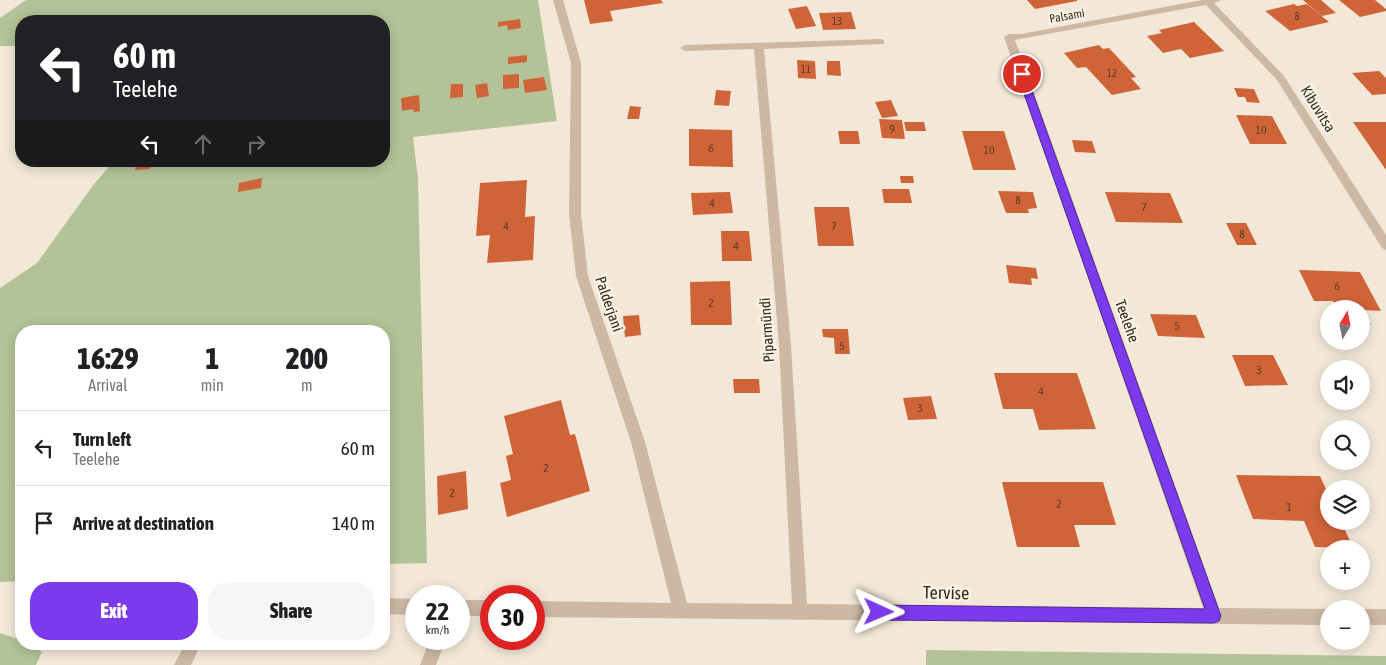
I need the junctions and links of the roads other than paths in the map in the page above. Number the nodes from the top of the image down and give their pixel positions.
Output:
1 (558, 0) edge
2 (1213, 1) edge
3 (1009, 37) joint
4 (881, 42) dead end
5 (759, 47) junction
6 (685, 48) dead end
7 (1386, 245) edge
8 (390, 606) edge
9 (405, 607) edge
10 (545, 609) edge
11 (681, 610) junction
12 (800, 612) junction
13 (1214, 616) junction
14 (1320, 617) edge
15 (1370, 617) edge
16 (1386, 617) edge
17 (190, 650) edge
18 (434, 650) edge
19 (182, 665) edge
20 (428, 665) edge

1 - 11 street, Palderjani
2 - 3 street, Palsami
2 - 7 street, Kibuvitsa
3 - 13 street, Teelehe
4 - 5 street
5 - 6 street
5 - 12 street, Piparmündi
8 - 9 street
10 - 11 street, Tervise
11 - 12 street, Tervise
12 - 13 street, Tervise
13 - 14 street, Tervise
15 - 16 street
17 - 19 street
18 - 20 street

